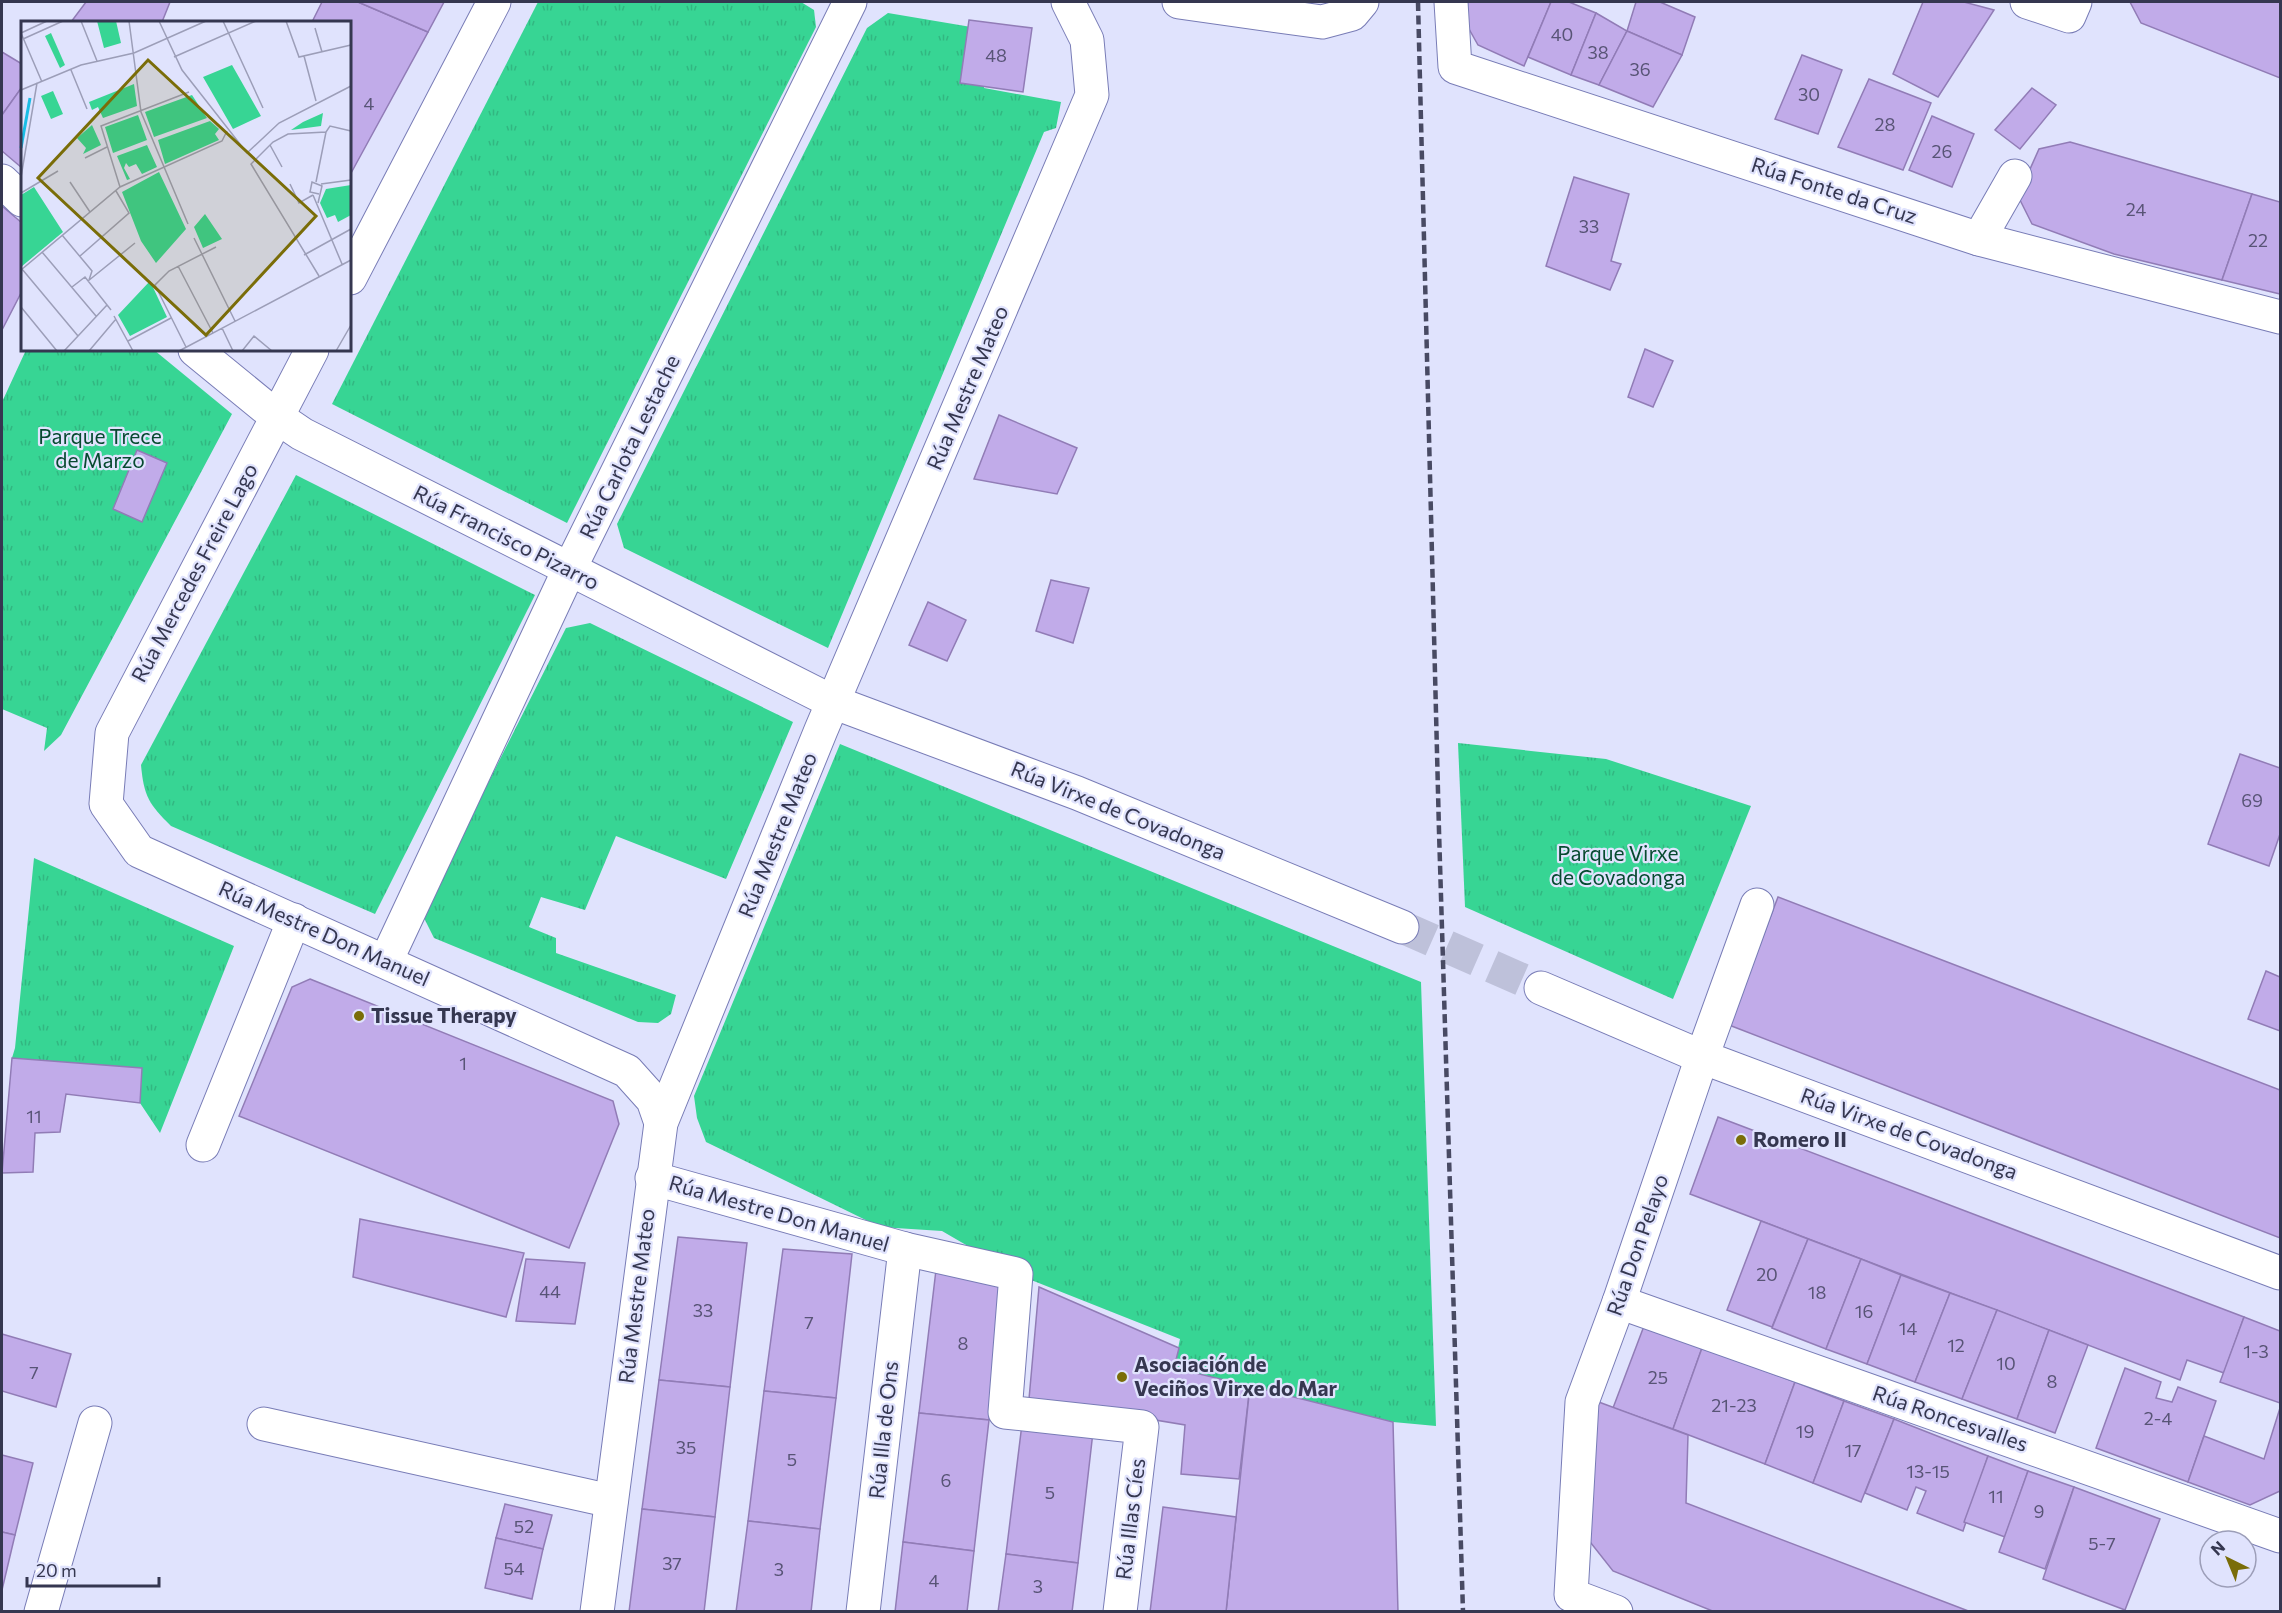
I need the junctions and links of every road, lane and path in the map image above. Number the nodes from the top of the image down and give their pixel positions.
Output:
1 (494, 2) edge
2 (850, 2) edge
3 (1068, 2) edge
4 (1179, 2) edge
5 (1451, 2) edge
6 (2027, 2) edge
7 (2074, 2) edge
8 (1357, 8) edge
9 (2014, 176) dead end
10 (2, 181) edge
11 (21, 199) edge
12 (1979, 239) junction
13 (351, 277) edge
14 (2280, 317) edge
15 (196, 351) edge
16 (311, 351) edge
17 (277, 417) junction
18 (570, 570) junction
19 (833, 702) junction
20 (106, 804) joint
21 (1757, 905) dead end
22 (294, 920) junction
23 (1402, 927) tunnel mouth
24 (386, 961) junction
25 (1540, 988) tunnel mouth
26 (687, 1057) junction
27 (1702, 1057) junction
28 (627, 1071) junction
29 (661, 1123) junction
30 (203, 1145) dead end
31 (652, 1178) junction
32 (905, 1249) junction
33 (2280, 1273) edge
34 (1619, 1302) junction
35 (94, 1423) dead end
36 (264, 1424) dead end
37 (1142, 1427) joint
38 (611, 1501) junction
39 (2280, 1536) edge
40 (41, 1611) edge
41 (597, 1611) edge
42 (863, 1611) edge
43 (1119, 1611) edge
44 (1616, 1611) edge

1 - 13 street
2 - 18 street, Rúa Carlota Lestache
3 - 19 street, Rúa Mestre Mateo
4 - 8 street
5 - 12 street, Rúa Fonte da Cruz
6 - 7 street
9 - 12 street
10 - 11 street
12 - 14 street, Rúa Fonte da Cruz
15 - 17 street, Rúa Francisco Pizarro
16 - 17 street, Rúa Mercedes Freire Lago
17 - 18 street, Rúa Francisco Pizarro
17 - 20 street, Rúa Mercedes Freire Lago
18 - 19 street, Rúa Francisco Pizarro
18 - 24 street, Rúa Carlota Lestache
19 - 23 street, Rúa Virxe de Covadonga
19 - 26 street, Rúa Mestre Mateo
20 - 22 street, Rúa Mestre Don Manuel
21 - 27 street, Rúa Don Pelayo
22 - 24 street, Rúa Mestre Don Manuel
22 - 30 street
24 - 28 street, Rúa Mestre Don Manuel
25 - 27 street, Rúa Virxe de Covadonga
26 - 28 street
26 - 29 street, Rúa Mestre Mateo
27 - 33 street, Rúa Virxe de Covadonga
27 - 34 street, Rúa Don Pelayo
28 - 29 street, Rúa Mestre Don Manuel
29 - 31 street, Rúa Mestre Mateo
31 - 32 street, Rúa Mestre Don Manuel
31 - 38 street, Rúa Mestre Mateo
32 - 37 street, Rúa Mestre Don Manuel
32 - 42 street, Rúa Illa de Ons
34 - 39 street, Rúa Roncesvalles
34 - 44 street, Rúa Don Pelayo
35 - 40 street
36 - 38 street
37 - 43 street, Rúa Illas Cíes
38 - 41 street, Rúa Mestre Mateo

